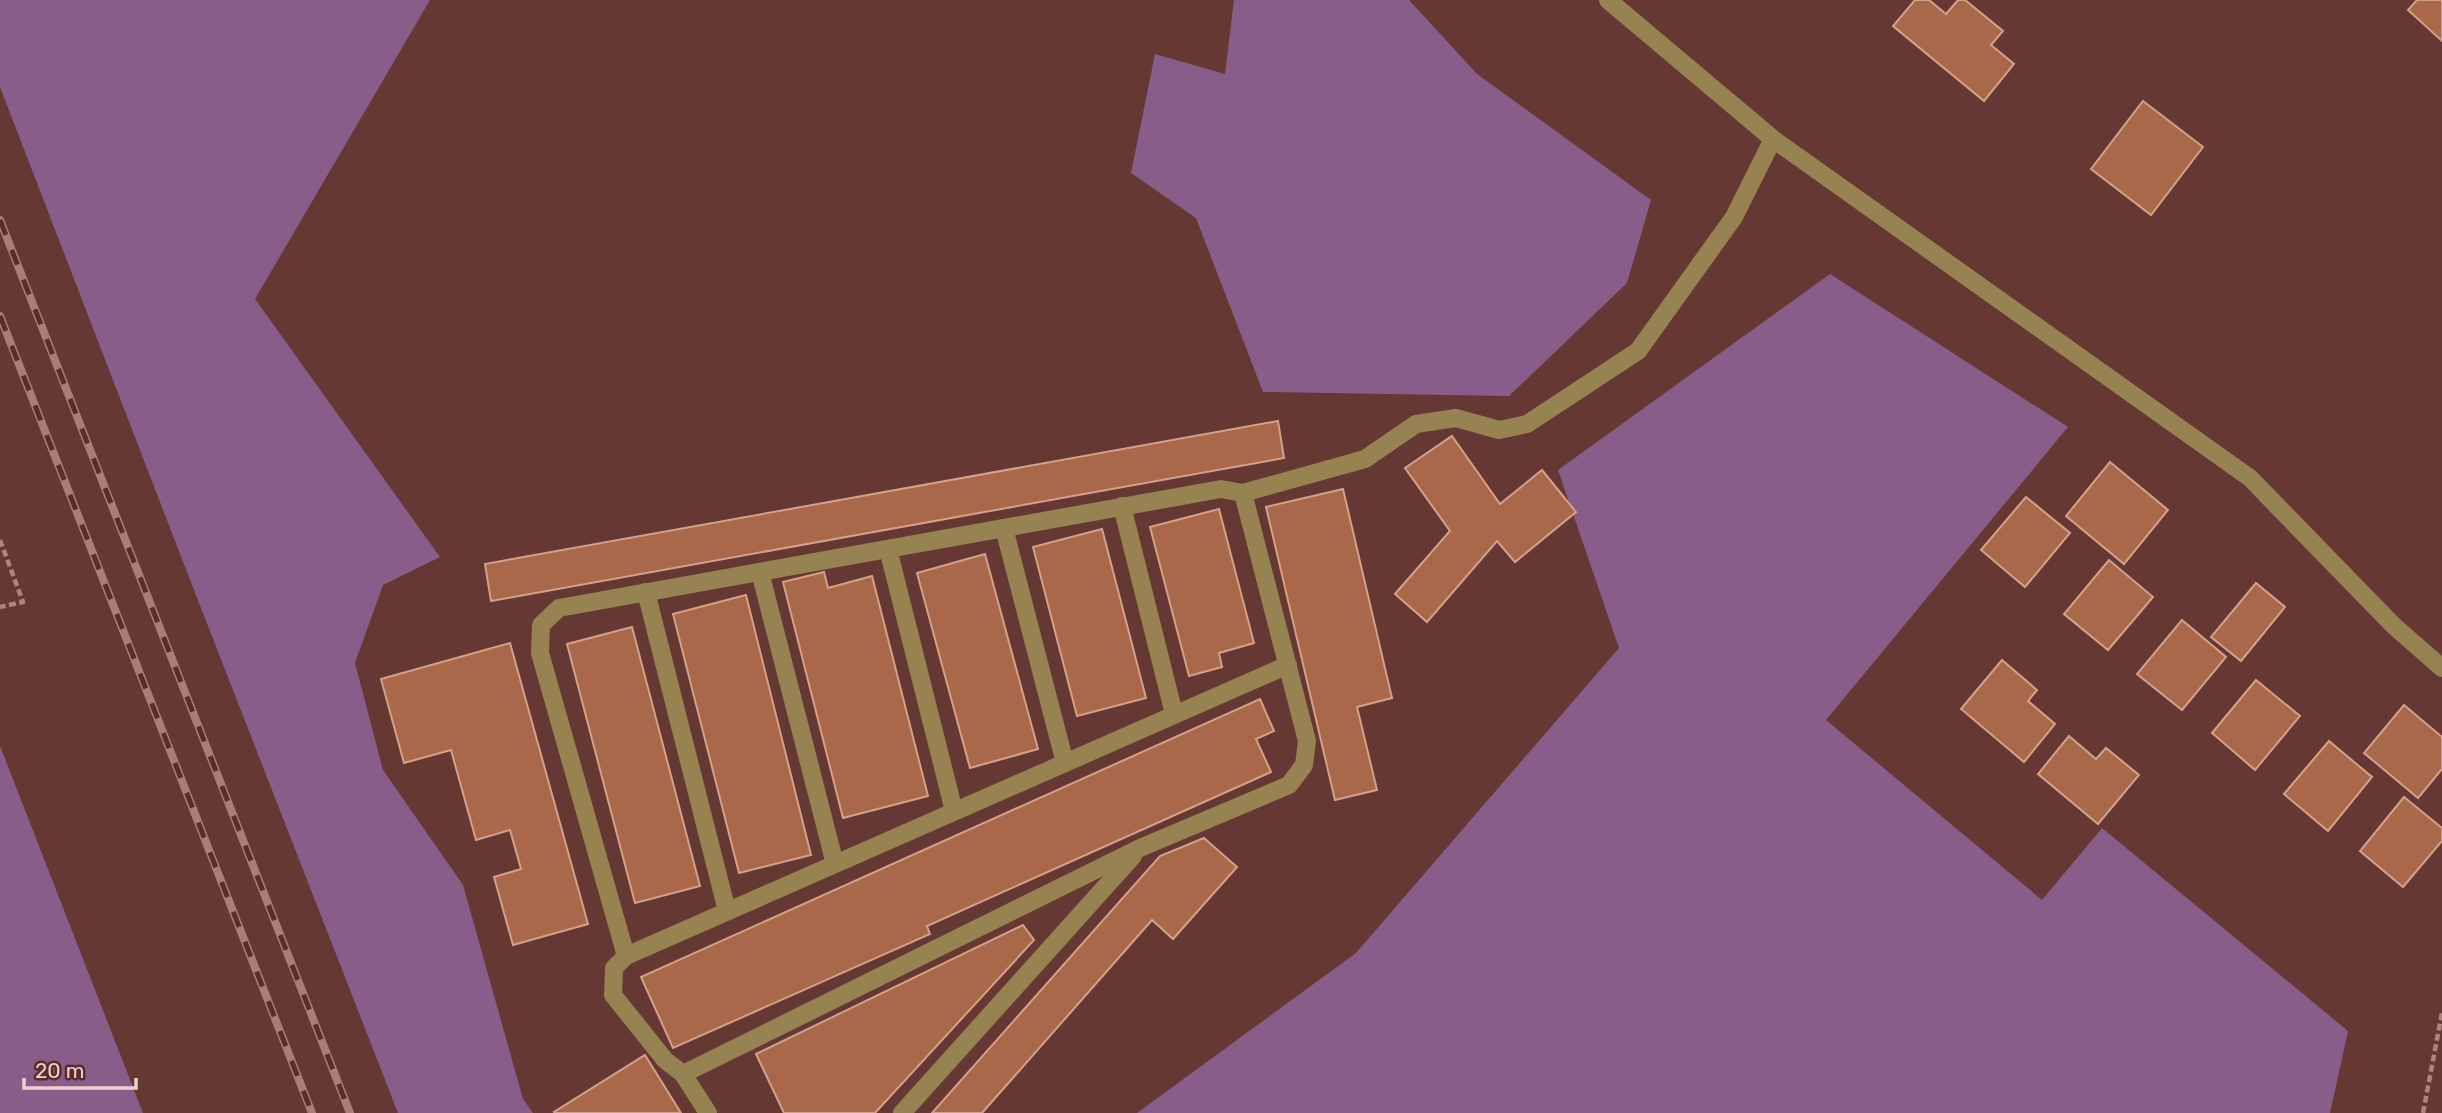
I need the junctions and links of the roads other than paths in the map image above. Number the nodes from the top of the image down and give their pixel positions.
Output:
1 (1608, 0) edge
2 (1773, 139) junction
3 (1243, 493) junction
4 (1122, 506) junction
5 (1004, 528) junction
6 (888, 549) junction
7 (760, 572) junction
8 (646, 592) junction
9 (1287, 665) junction
10 (2442, 668) edge
11 (1174, 714) junction
12 (1065, 762) junction
13 (954, 811) junction
14 (1140, 848) junction
15 (835, 864) junction
16 (727, 911) junction
17 (626, 956) junction
18 (683, 1074) junction
19 (708, 1113) edge
20 (902, 1113) edge

1 - 2 street
2 - 3 street
2 - 10 street
3 - 4 street
3 - 9 street
4 - 5 street
4 - 11 street
5 - 6 street
5 - 12 street
6 - 7 street
6 - 13 street
7 - 8 street
7 - 15 street
8 - 16 street
8 - 17 street
9 - 11 street
9 - 14 street
11 - 12 street
12 - 13 street
13 - 15 street
14 - 18 street
14 - 20 street
15 - 16 street
16 - 17 street
17 - 18 street
18 - 19 street

